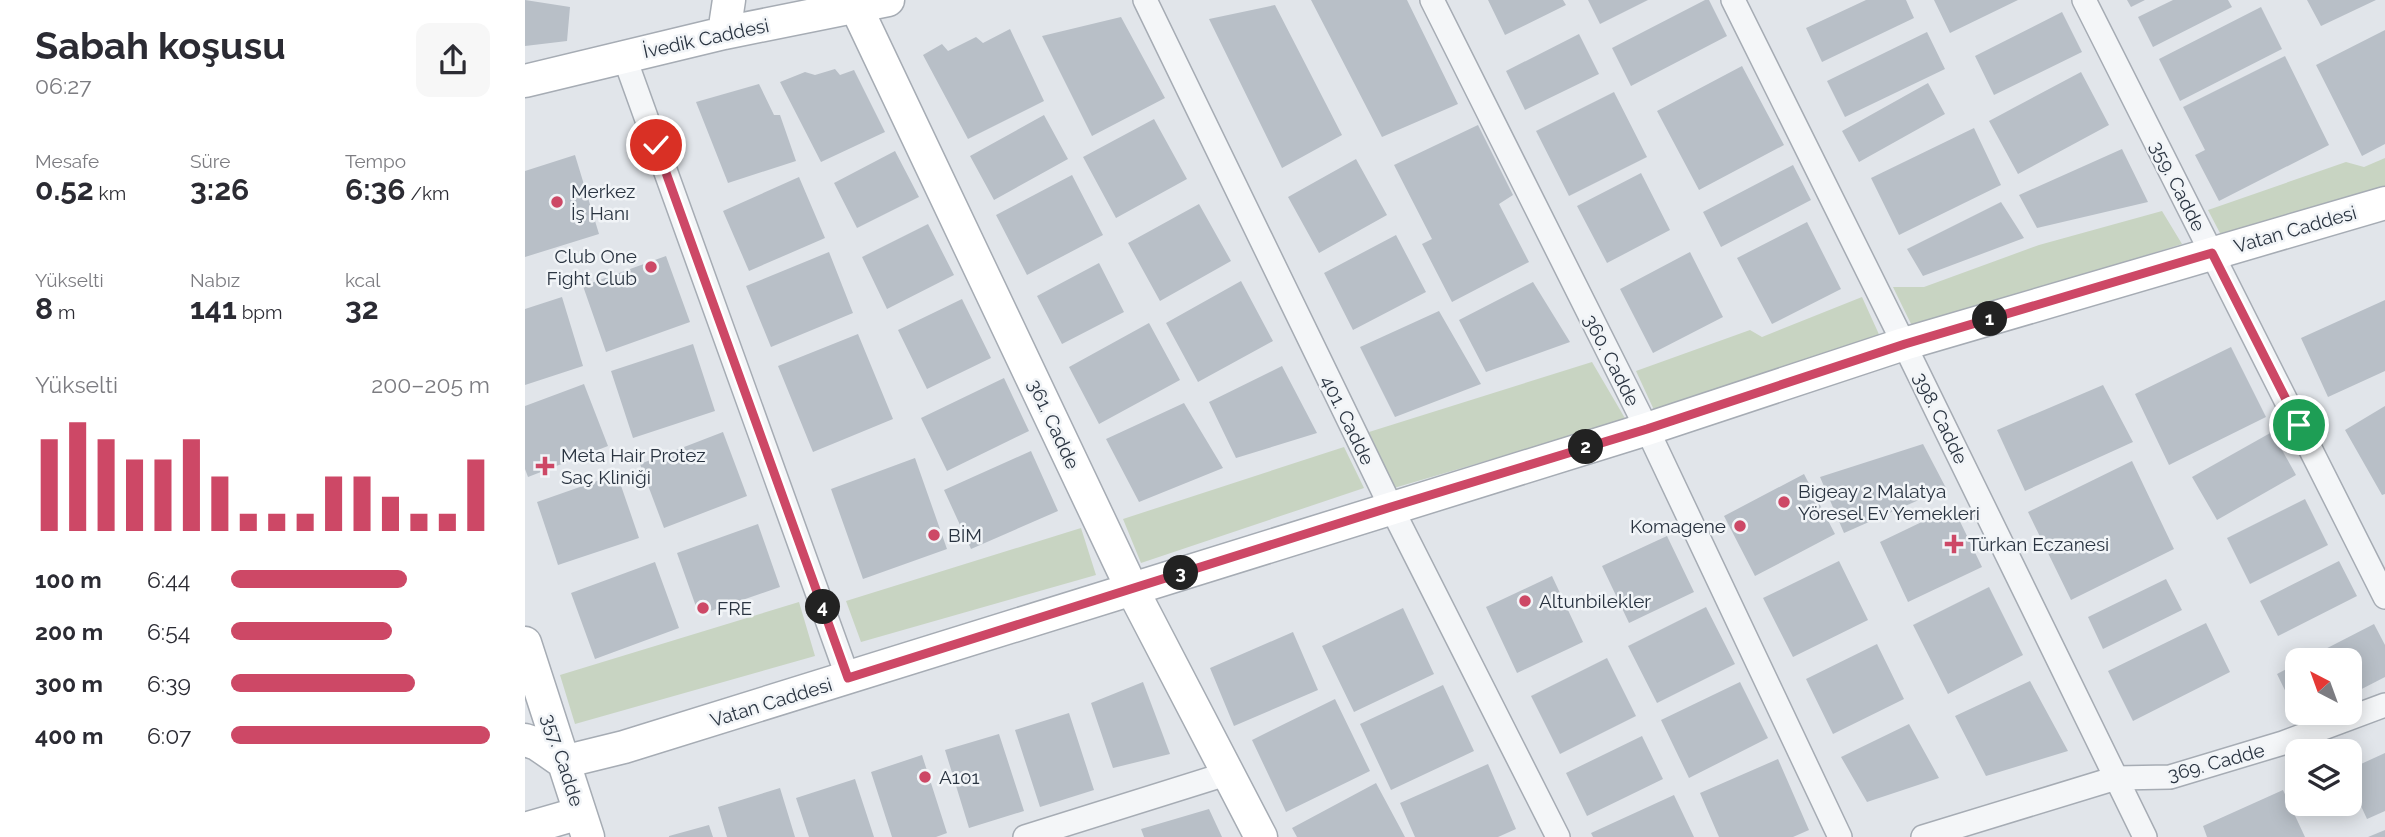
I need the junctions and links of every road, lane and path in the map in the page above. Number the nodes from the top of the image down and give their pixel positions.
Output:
1 (729, 0) edge
2 (888, 0) edge
3 (1145, 0) edge
4 (1431, 0) edge
5 (1733, 0) edge
6 (2084, 0) edge
7 (856, 7) junction
8 (724, 33) junction
9 (624, 56) junction
10 (525, 80) edge
11 (2385, 203) edge
12 (2212, 253) junction
13 (1905, 344) junction
14 (1647, 429) junction
15 (1391, 507) junction
16 (1132, 589) junction
17 (2385, 597) edge
18 (525, 643) edge
19 (848, 678) junction
20 (2385, 705) edge
21 (525, 740) edge
22 (563, 762) junction
23 (1229, 773) junction
24 (2116, 778) junction
25 (584, 825) edge
26 (525, 830) edge
27 (1024, 837) edge
28 (1261, 837) edge
29 (1558, 837) edge
30 (1840, 837) edge
31 (1923, 837) edge
32 (2145, 837) edge

1 - 8 main road
2 - 7 main road, İvedik Caddesi
3 - 15 street, 401. Cadde
4 - 14 street, 360. Cadde
5 - 13 street, 398. Cadde
6 - 12 street, 359. Cadde
7 - 8 main road, İvedik Caddesi
7 - 16 main road, 361. Cadde
8 - 9 main road, İvedik Caddesi
9 - 10 main road, İvedik Caddesi
9 - 19 street
11 - 12 main road, Vatan Caddesi
12 - 13 main road, Vatan Caddesi
12 - 17 street, 359. Cadde
13 - 14 main road, Vatan Caddesi
13 - 24 street, 398. Cadde
14 - 15 main road, Vatan Caddesi
14 - 30 street, 360. Cadde
15 - 16 main road, Vatan Caddesi
15 - 29 street, 401. Cadde
16 - 19 main road, Vatan Caddesi
16 - 23 main road, 361. Cadde
18 - 22 main road, 357. Cadde
19 - 22 main road, Vatan Caddesi
20 - 24 street, 369. Cadde
21 - 22 main road
22 - 25 main road, 357. Cadde
23 - 27 street
23 - 28 main road, 361. Cadde
24 - 31 street, 369. Cadde
24 - 32 street, 398. Cadde
25 - 26 main road

